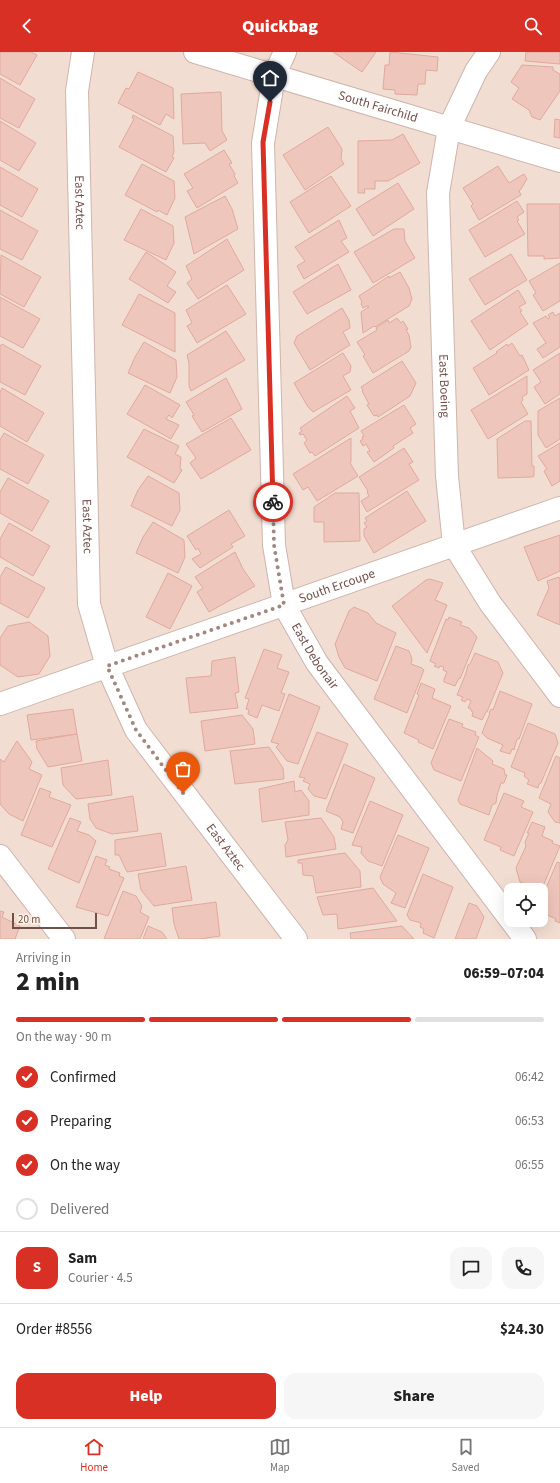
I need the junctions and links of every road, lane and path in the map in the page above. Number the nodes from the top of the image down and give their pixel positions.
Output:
1 (84, 52) edge
2 (195, 52) edge
3 (285, 52) edge
4 (489, 52) edge
5 (274, 76) junction
6 (449, 128) junction
7 (560, 161) edge
8 (560, 508) edge
9 (454, 545) junction
10 (284, 605) junction
11 (107, 666) junction
12 (560, 696) edge
13 (0, 704) edge
14 (0, 856) edge
15 (64, 939) edge
16 (296, 939) edge
17 (525, 939) edge

1 - 11 lane, East Aztec
2 - 5 lane, South Fairchild
3 - 5 lane, East Debonair
4 - 6 lane, East Boeing
5 - 6 lane, South Fairchild
5 - 10 lane, East Debonair
6 - 7 lane, South Fairchild
6 - 9 lane, East Boeing
8 - 9 lane, South Ercoupe
9 - 10 lane, South Ercoupe
9 - 12 lane, East Boeing
10 - 11 lane, South Ercoupe
10 - 17 lane, East Debonair
11 - 13 lane, South Ercoupe
11 - 16 lane, East Aztec
14 - 15 lane

